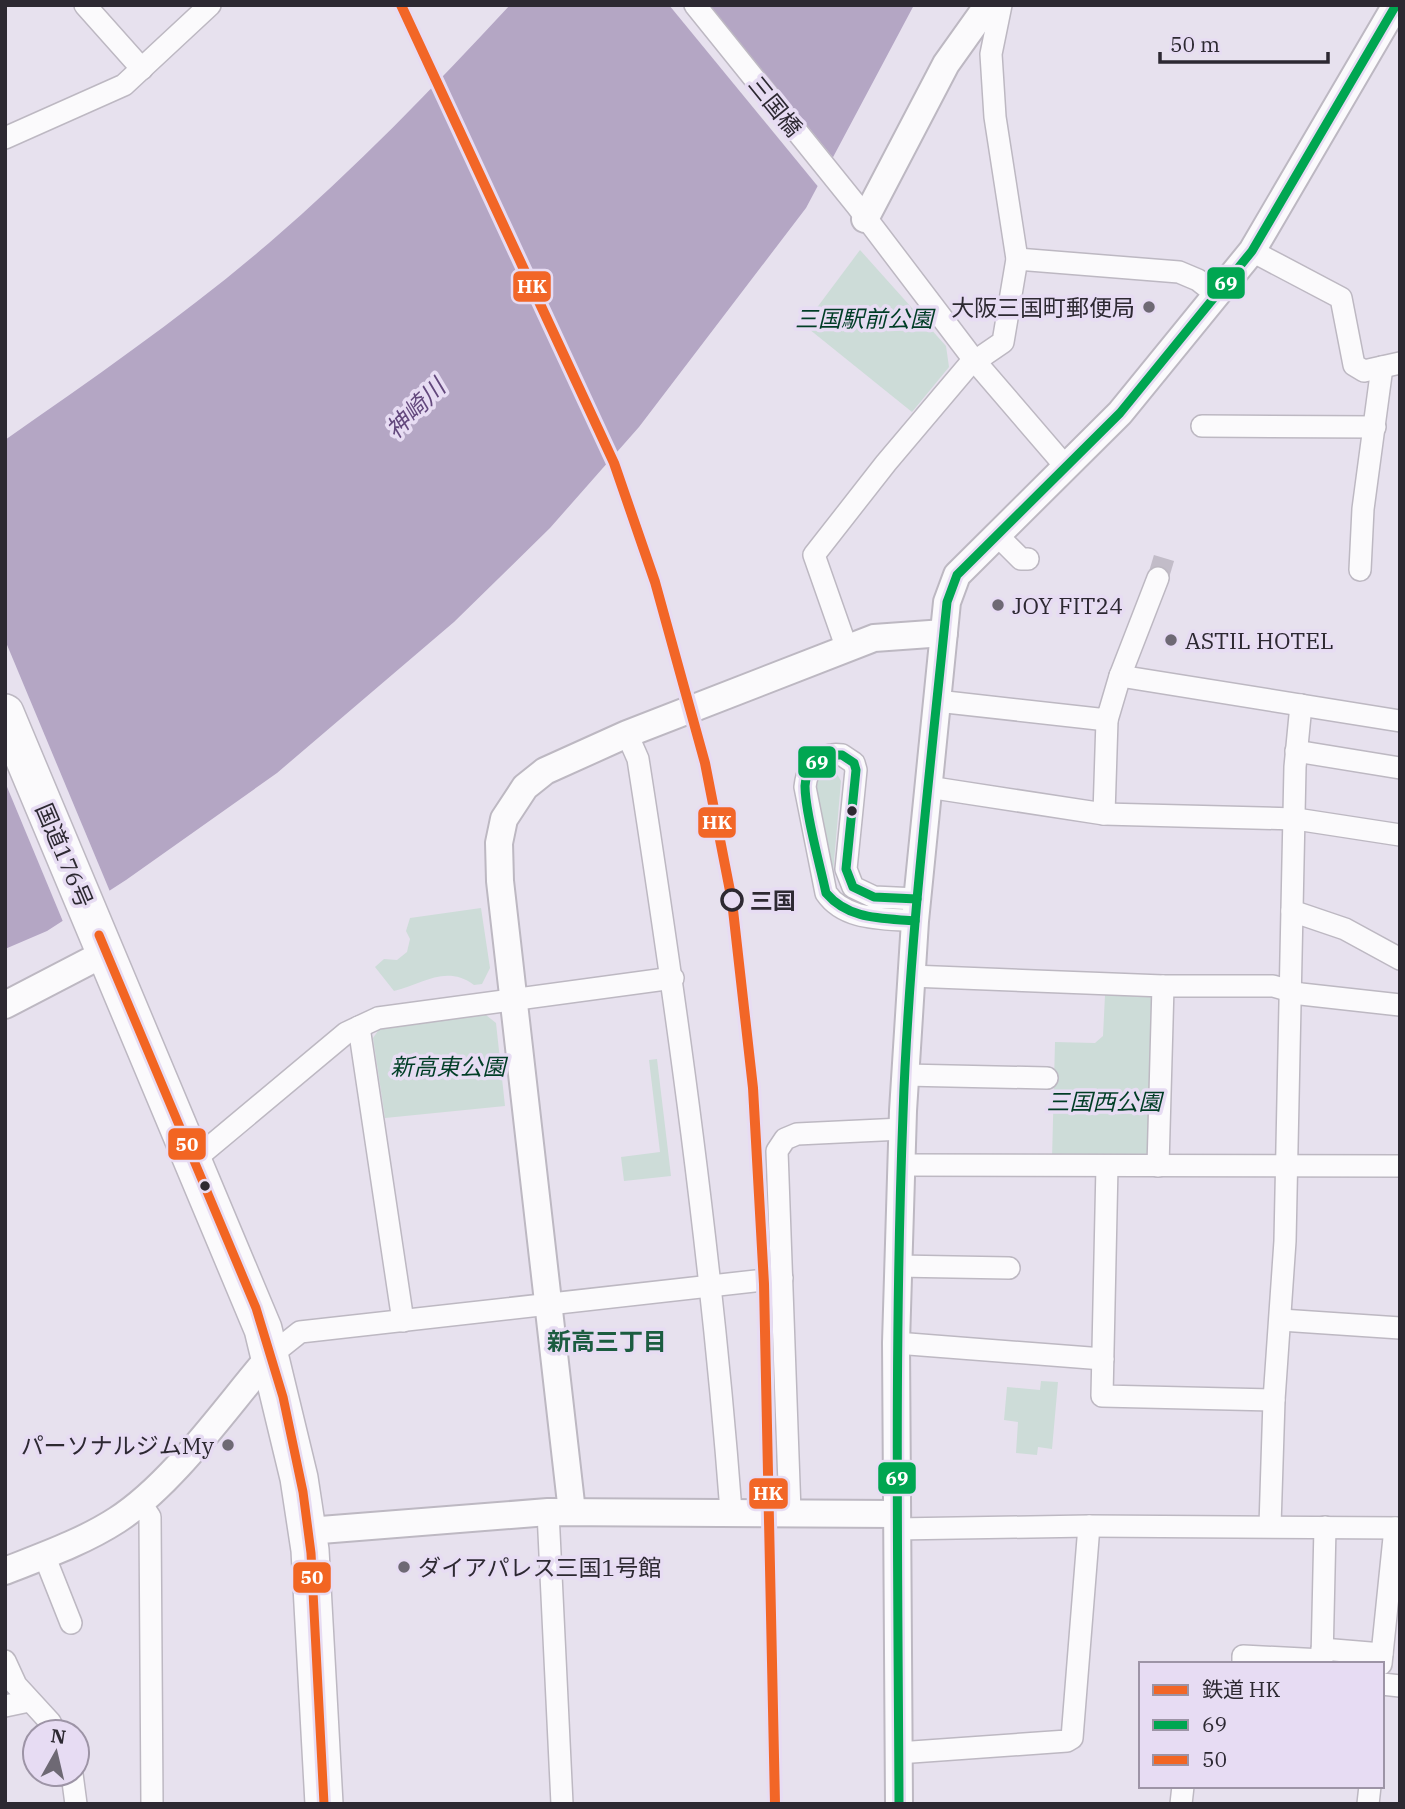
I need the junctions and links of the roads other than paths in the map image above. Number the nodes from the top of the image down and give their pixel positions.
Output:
1 (85, 5) edge
2 (210, 5) edge
3 (695, 5) edge
4 (988, 5) edge
5 (1001, 5) edge
6 (1396, 5) edge
7 (142, 69) junction
8 (5, 138) edge
9 (861, 213) junction
10 (1252, 251) junction
11 (1017, 259) junction
12 (1217, 295) junction
13 (974, 360) junction
14 (1391, 365) edge
15 (1202, 426) dead end
16 (1375, 427) junction
17 (1066, 467) junction
18 (997, 535) junction
19 (1028, 559) dead end
20 (1360, 570) dead end
21 (1158, 578) tunnel mouth
22 (944, 633) junction
23 (847, 649) junction
24 (1120, 676) junction
25 (937, 701) junction
26 (1301, 705) junction
27 (5, 713) edge
28 (1107, 720) junction
29 (1400, 721) edge
30 (627, 734) junction
31 (1296, 751) junction
32 (1400, 768) edge
33 (928, 786) junction
34 (1104, 814) junction
35 (1296, 818) junction
36 (1400, 835) edge
37 (916, 910) junction
38 (1292, 911) junction
39 (103, 944) junction
40 (1400, 959) edge
41 (911, 976) junction
42 (673, 978) junction
43 (1163, 986) junction
44 (1288, 990) junction
45 (514, 1001) junction
46 (5, 1005) edge
47 (1400, 1005) edge
48 (359, 1027) junction
49 (905, 1075) junction
50 (1047, 1078) dead end
51 (902, 1129) junction
52 (194, 1160) junction
53 (1286, 1165) junction
54 (901, 1166) junction
55 (1107, 1166) junction
56 (1158, 1166) junction
57 (1400, 1166) edge
58 (897, 1266) junction
59 (1009, 1268) dead end
60 (782, 1278) junction
61 (710, 1287) junction
62 (547, 1305) junction
63 (1281, 1320) junction
64 (403, 1321) junction
65 (1400, 1328) edge
66 (896, 1343) junction
67 (271, 1356) junction
68 (1102, 1359) junction
69 (1273, 1400) junction
70 (140, 1502) junction
71 (731, 1511) junction
72 (560, 1512) junction
73 (790, 1512) junction
74 (896, 1522) junction
75 (1089, 1526) junction
76 (1270, 1527) junction
77 (1325, 1527) junction
78 (1397, 1528) edge
79 (307, 1531) junction
80 (44, 1555) junction
81 (5, 1570) edge
82 (71, 1623) dead end
83 (1322, 1649) junction
84 (1382, 1659) edge
85 (5, 1661) edge
86 (1242, 1662) edge
87 (29, 1700) junction
88 (5, 1706) edge
89 (46, 1718) edge
90 (898, 1753) junction
91 (152, 1804) edge
92 (324, 1804) edge
93 (562, 1804) edge
94 (900, 1804) edge

1 - 7 street
2 - 7 street
3 - 9 street, 三国橋
4 - 9 street
5 - 11 street
6 - 10 street
7 - 8 street
9 - 13 street, 三国橋
10 - 12 street
10 - 14 street
11 - 12 street
11 - 13 street
12 - 17 street
13 - 17 street, 三国橋
13 - 23 street
14 - 16 street
15 - 16 street
16 - 20 street
17 - 18 street
18 - 19 street
18 - 22 street
21 - 24 street
22 - 23 street
22 - 25 street
23 - 30 street
24 - 26 street
24 - 28 street
25 - 28 street
25 - 33 street
26 - 29 street
26 - 31 street
27 - 39 highway, 国道176号
28 - 34 street
30 - 42 street
30 - 45 street
31 - 32 street
31 - 35 street
33 - 34 street
33 - 37 street
34 - 35 street
35 - 36 street
35 - 38 street
37 - 37 street
37 - 41 street
38 - 40 street
38 - 44 street
39 - 46 street
39 - 52 highway, 国道176号
41 - 43 street
41 - 49 street
42 - 45 street
42 - 61 street
43 - 44 street
43 - 56 street
44 - 47 street
44 - 53 street
45 - 48 street
45 - 62 street
48 - 52 street
48 - 64 street
49 - 50 street
49 - 51 street
51 - 54 street
51 - 60 street
52 - 67 highway, 国道176号
53 - 56 street
53 - 57 street
53 - 63 street
54 - 55 street
54 - 58 street
55 - 56 street
55 - 68 street
58 - 59 street
58 - 66 street
60 - 61 street
60 - 73 street
61 - 62 street
61 - 71 street
62 - 64 street
62 - 72 street
63 - 65 street
63 - 69 street
64 - 67 street
66 - 68 street
66 - 74 street
67 - 70 street
67 - 79 highway, 国道176号
68 - 69 street
69 - 76 street
70 - 80 street
70 - 91 street
71 - 72 street
71 - 73 street
72 - 79 street
72 - 93 street
73 - 74 street
74 - 75 street
74 - 90 street
75 - 76 street
75 - 90 street
76 - 77 street
77 - 78 street
77 - 83 street
78 - 84 street
79 - 92 highway, 国道176号
80 - 81 street
80 - 82 street
83 - 84 street
83 - 86 street
85 - 87 street
87 - 88 street
87 - 89 street
90 - 94 street

